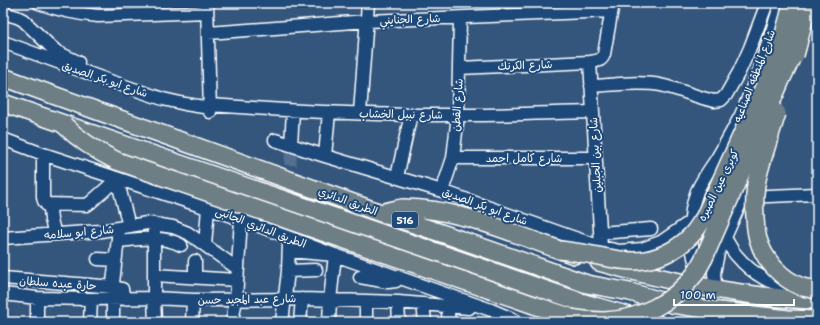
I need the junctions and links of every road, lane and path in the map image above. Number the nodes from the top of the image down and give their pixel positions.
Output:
1 (39, 3) edge
2 (368, 3) edge
3 (767, 3) edge
4 (781, 3) edge
5 (792, 3) edge
6 (808, 3) edge
7 (207, 7) edge
8 (612, 7) edge
9 (3, 13) edge
10 (460, 18) junction
11 (776, 20) junction
12 (367, 21) junction
13 (812, 21) edge
14 (208, 33) junction
15 (3, 42) edge
16 (798, 44) junction
17 (590, 62) junction
18 (459, 68) junction
19 (3, 77) edge
20 (107, 80) junction
21 (591, 86) junction
22 (3, 103) edge
23 (210, 109) junction
24 (293, 111) junction
25 (329, 112) junction
26 (593, 112) junction
27 (360, 113) junction
28 (412, 114) junction
29 (458, 115) junction
30 (64, 124) junction
31 (3, 139) edge
32 (275, 140) dead end
33 (291, 145) junction
34 (43, 154) junction
35 (325, 156) junction
36 (452, 158) junction
37 (595, 158) junction
38 (397, 177) junction
39 (117, 179) junction
40 (442, 191) junction
41 (817, 194) edge
42 (743, 197) junction
43 (46, 204) junction
44 (208, 208) junction
45 (381, 213) junction
46 (241, 219) junction
47 (690, 222) junction
48 (154, 224) junction
49 (124, 227) junction
50 (651, 229) dead end
51 (600, 233) junction
52 (56, 234) junction
53 (288, 237) junction
54 (3, 238) edge
55 (154, 238) junction
56 (725, 238) junction
57 (118, 241) junction
58 (181, 245) dead end
59 (205, 245) junction
60 (601, 247) junction
61 (559, 250) junction
62 (288, 251) junction
63 (335, 255) junction
64 (98, 259) dead end
65 (115, 260) junction
66 (195, 261) dead end
67 (316, 270) dead end
68 (288, 271) junction
69 (154, 275) junction
70 (237, 275) junction
71 (360, 277) dead end
72 (3, 278) edge
73 (194, 278) junction
74 (401, 279) junction
75 (700, 282) tunnel mouth
76 (715, 284) tunnel mouth
77 (817, 290) edge
78 (3, 294) edge
79 (117, 295) junction
80 (37, 298) junction
81 (154, 298) junction
82 (403, 298) junction
83 (91, 299) junction
84 (236, 299) junction
85 (285, 299) junction
86 (302, 299) junction
87 (193, 300) junction
88 (330, 300) junction
89 (817, 300) edge
90 (366, 301) junction
91 (423, 304) junction
92 (447, 305) junction
93 (491, 310) junction
94 (578, 320) edge
95 (817, 320) edge
96 (37, 322) edge
97 (90, 322) edge
98 (113, 322) edge
99 (155, 322) edge
100 (192, 322) edge
101 (232, 322) edge
102 (282, 322) edge
103 (300, 322) edge
104 (329, 322) edge
105 (366, 322) edge
106 (399, 322) edge
107 (425, 322) edge
108 (449, 322) edge
109 (517, 322) edge
110 (655, 322) edge

1 - 7 street
2 - 12 street
3 - 21 street
4 - 11 street, شارع المنطقه الصناعيه
5 - 61 highway, كوبرى عين الصيره, bridge
6 - 16 highway, bridge
7 - 14 street
8 - 10 street, شارع الجنايني
8 - 17 street
9 - 20 street
10 - 12 street, شارع الجنايني
10 - 18 street, شارع القطن
11 - 13 street
11 - 47 street, شارع المنطقه الصناعيه
12 - 14 street, شارع الجنايني
12 - 27 street
13 - 42 street
14 - 23 street
15 - 20 street, شارع ابو بكر الصديق
16 - 77 highway, bridge
16 - 94 highway, bridge
17 - 18 street, شارع الكرنك
17 - 21 street, شارع بين الجبلين
18 - 29 street, شارع القطن
19 - 45 highway, الطريق الدائري / 516
20 - 23 street, شارع ابو بكر الصديق
21 - 26 street, شارع بين الجبلين
22 - 30 highway, الطريق الدائري / 516
23 - 24 street, شارع نبيل الخشاب
24 - 25 street, شارع نبيل الخشاب
24 - 33 street
25 - 27 street, شارع نبيل الخشاب
25 - 35 street
26 - 29 street, شارع نبيل الخشاب
26 - 37 street, شارع بين الجبلين
27 - 28 street, شارع نبيل الخشاب
28 - 29 street, شارع نبيل الخشاب
28 - 38 street
29 - 36 street, شارع القطن
30 - 94 highway, bridge
30 - 110 highway, الطريق الدائري / 516
31 - 34 street, الطريق الدائري الجانبى
32 - 33 street, شارع ابو بكر الصديق
33 - 35 street, شارع ابو بكر الصديق
34 - 39 street, الطريق الدائري الجانبى
34 - 43 street
35 - 38 street, شارع ابو بكر الصديق
36 - 37 street, شارع كامل احمد
36 - 40 street, شارع القطن
37 - 51 street, شارع بين الجبلين
38 - 40 street, شارع ابو بكر الصديق
39 - 43 street
39 - 44 street, الطريق الدائري الجانبى
39 - 49 street
40 - 60 street, شارع ابو بكر الصديق
41 - 42 street
42 - 56 street
43 - 52 street
44 - 46 street, الطريق الدائري الجانبى
44 - 59 street
45 - 61 highway
45 - 95 highway, الطريق الدائري / 516
46 - 53 street, الطريق الدائري الجانبى
46 - 70 street
47 - 60 street, شارع ابو بكر الصديق
47 - 75 street, شارع المنطقه الصناعيه
48 - 49 street, شارع ابو سلامه
48 - 55 street
48 - 59 street, شارع ابو سلامه
49 - 52 street, شارع ابو سلامه
49 - 57 street
50 - 51 street
51 - 60 street, شارع بين الجبلين
52 - 54 street, شارع ابو سلامه
53 - 62 street
53 - 63 street, الطريق الدائري الجانبى
55 - 57 street
55 - 58 street
55 - 69 street
56 - 76 street
56 - 77 street
57 - 65 street
59 - 70 street, شارع ابو سلامه
61 - 89 highway
62 - 63 street
62 - 68 street
63 - 74 street, الطريق الدائري الجانبى
63 - 88 street
64 - 65 street
65 - 79 street
66 - 73 street
67 - 68 street
68 - 85 street
69 - 73 street
69 - 81 street
70 - 73 street
70 - 84 street
71 - 74 street
72 - 79 street, حارة عبده سلطان
74 - 93 street, الطريق الدائري الجانبى
78 - 80 street, شارع عبد المجيد حسن
79 - 81 street, شارع عبد المجيد حسن
79 - 83 street, شارع عبد المجيد حسن
79 - 98 street
80 - 83 street, شارع عبد المجيد حسن
80 - 96 street
81 - 87 street, شارع عبد المجيد حسن
81 - 99 street
82 - 90 street, شارع عبد المجيد حسن
82 - 91 street, شارع عبد المجيد حسن
82 - 106 street
83 - 97 street
84 - 85 street, شارع عبد المجيد حسن
84 - 87 street, شارع عبد المجيد حسن
84 - 101 street
85 - 86 street, شارع عبد المجيد حسن
85 - 102 street
86 - 88 street, شارع عبد المجيد حسن
86 - 103 street
87 - 100 street
88 - 90 street, شارع عبد المجيد حسن
88 - 104 street
90 - 105 street
91 - 92 street, شارع عبد المجيد حسن
91 - 107 street
92 - 93 street, شارع عبد المجيد حسن
92 - 108 street
93 - 109 street, الطريق الدائري الجانبى

